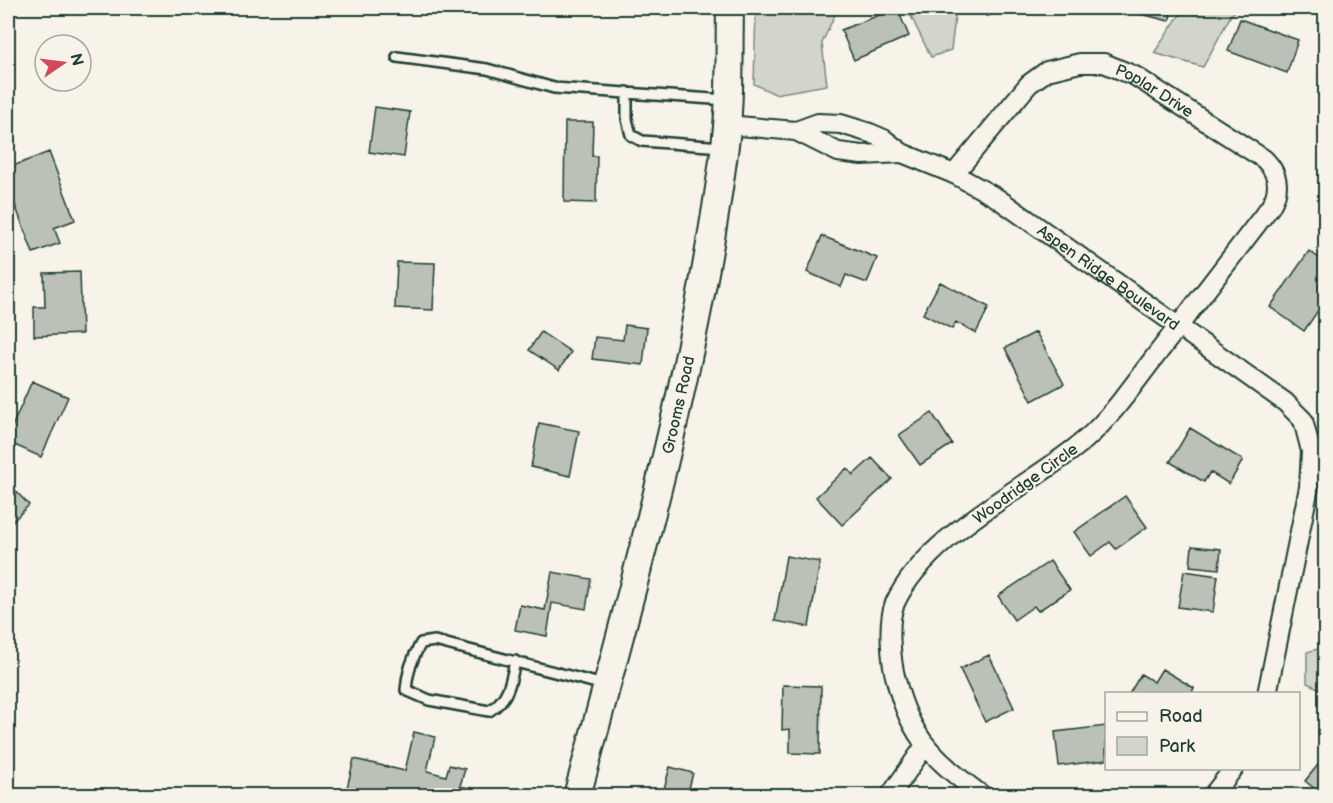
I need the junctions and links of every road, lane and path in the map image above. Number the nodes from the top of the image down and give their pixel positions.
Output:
1 (730, 8) edge
2 (397, 57) dead end
3 (627, 93) junction
4 (728, 100) junction
5 (796, 131) junction
6 (726, 136) junction
7 (902, 153) junction
8 (1276, 173) joint
9 (954, 174) junction
10 (1178, 327) junction
11 (515, 661) junction
12 (606, 685) junction
13 (1267, 692) edge
14 (924, 747) junction
15 (1232, 770) edge
16 (976, 794) edge
17 (577, 795) edge
18 (890, 795) edge
19 (1212, 795) edge

1 - 4 street, Grooms Road
2 - 3 lane
3 - 4 lane
3 - 6 lane
4 - 6 street, Grooms Road
5 - 6 street, Aspen Ridge Boulevard
5 - 7 street, Aspen Ridge Boulevard
5 - 7 street, Aspen Ridge Boulevard
6 - 12 street, Grooms Road
7 - 9 street, Aspen Ridge Boulevard
8 - 9 street, Poplar Drive
8 - 10 street, Woodridge Circle
9 - 10 street, Aspen Ridge Boulevard
10 - 13 street, Aspen Ridge Boulevard
10 - 14 street, Woodridge Circle
11 - 11 lane
11 - 12 lane
12 - 17 street, Grooms Road
14 - 16 street, Woodridge Circle
14 - 18 street
15 - 19 street

